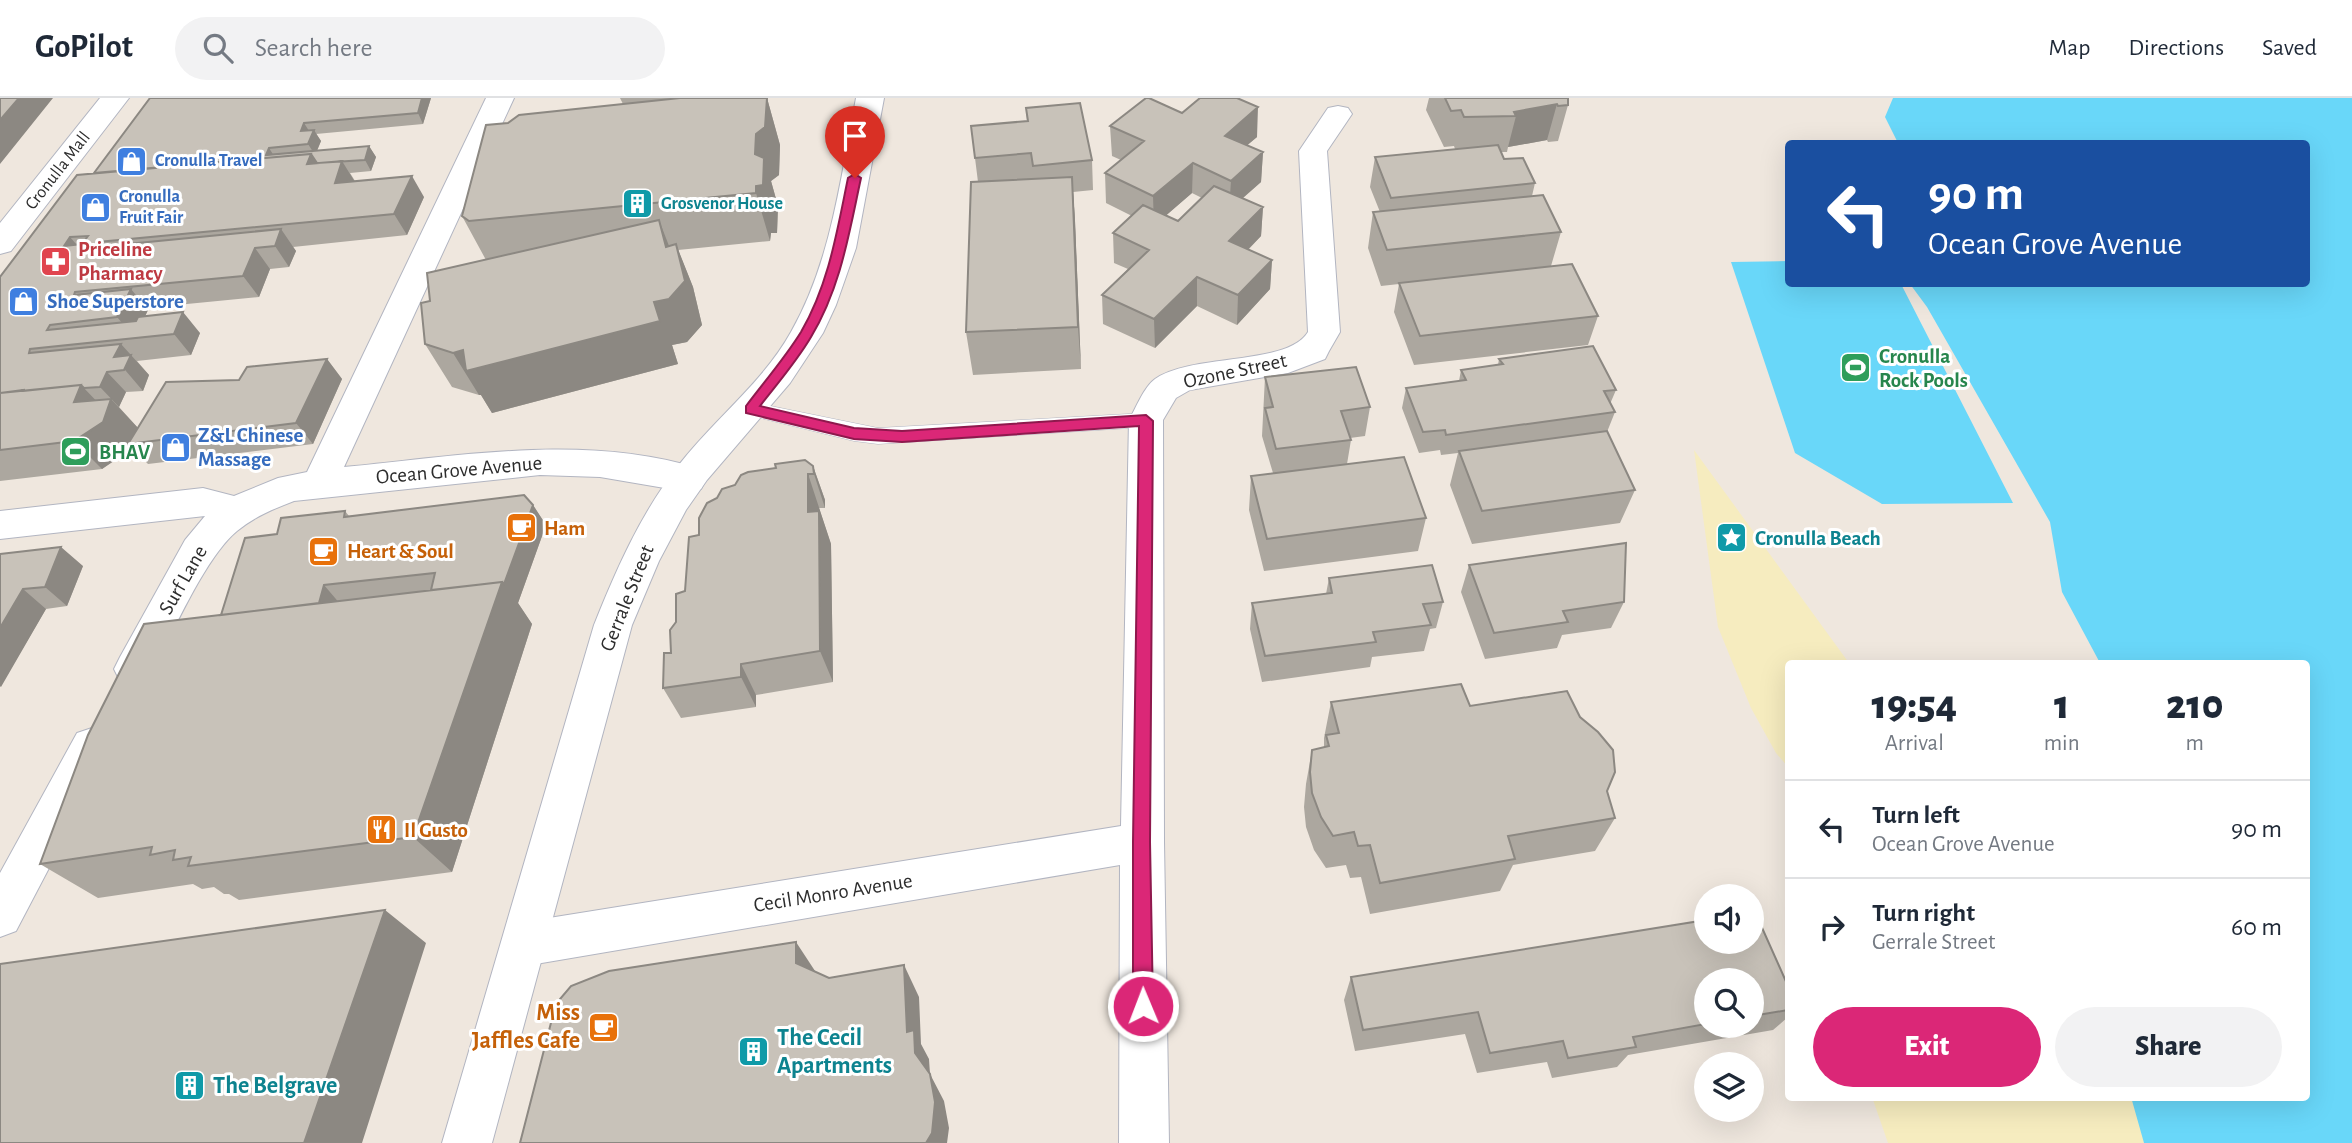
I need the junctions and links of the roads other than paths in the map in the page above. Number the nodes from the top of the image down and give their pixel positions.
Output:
1 (115, 98) edge
2 (500, 98) edge
3 (870, 98) edge
4 (1338, 114) dead end
5 (0, 244) edge
6 (751, 409) junction
7 (1146, 421) junction
8 (688, 479) junction
9 (319, 483) junction
10 (236, 512) junction
11 (0, 525) edge
12 (1142, 842) junction
13 (0, 916) edge
14 (524, 944) junction
15 (467, 1143) edge
16 (1144, 1143) edge

1 - 5 street, Cronulla Mall
2 - 9 street
3 - 6 street, Gerrale Street
4 - 7 street, Ozone Street
6 - 7 lane
6 - 8 street, Gerrale Street
7 - 12 street, Ozone Street
8 - 9 street, Ocean Grove Avenue
8 - 14 street, Gerrale Street
9 - 10 street, Ocean Grove Avenue
10 - 11 street
10 - 13 street, Surf Lane
12 - 14 street, Cecil Monro Avenue
12 - 16 street, Ozone Street
14 - 15 street, Gerrale Street

